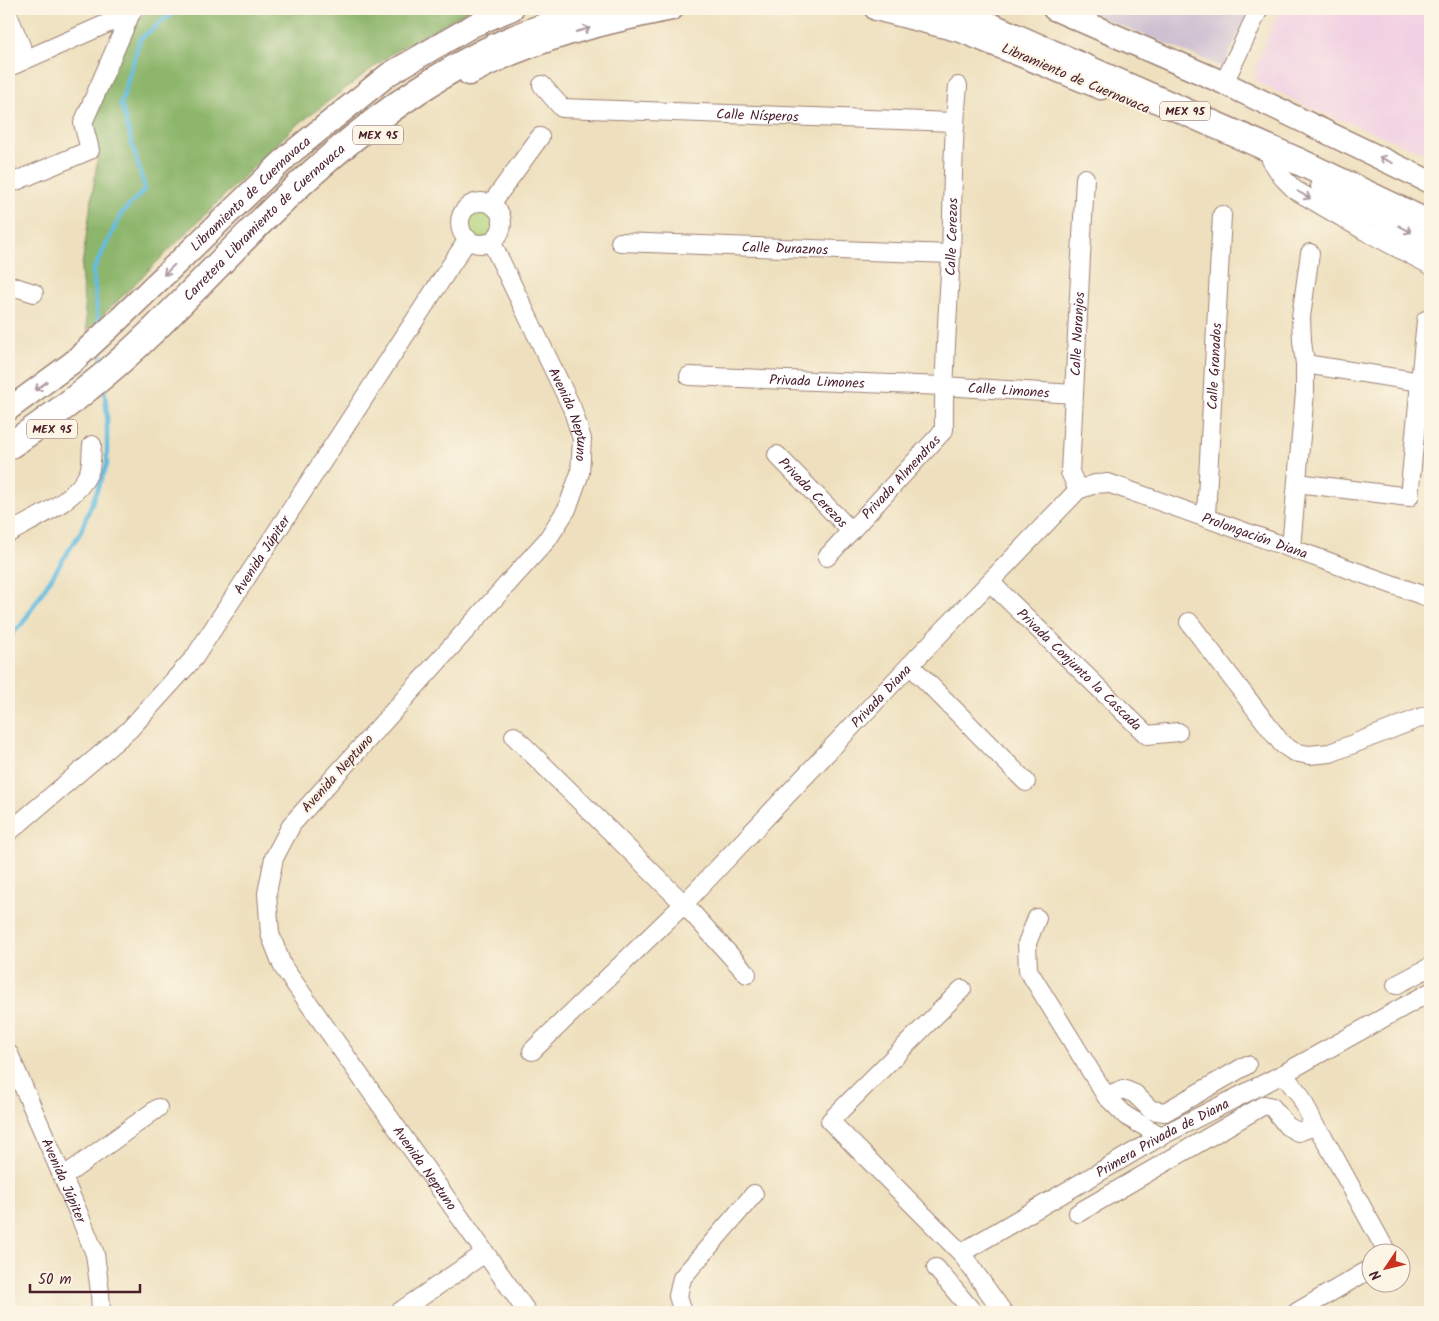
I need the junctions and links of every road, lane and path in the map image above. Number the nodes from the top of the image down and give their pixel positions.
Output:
1 (512, 9) edge
2 (548, 9) edge
3 (597, 9) edge
4 (672, 9) edge
5 (876, 9) edge
6 (935, 9) edge
7 (989, 9) edge
8 (1054, 9) edge
9 (1068, 9) edge
10 (1259, 9) edge
11 (132, 11) edge
12 (9, 17) edge
13 (26, 58) junction
14 (1177, 63) junction
15 (9, 67) edge
16 (1224, 83) junction
17 (542, 85) dead end
18 (958, 86) dead end
19 (954, 122) junction
20 (540, 137) dead end
21 (1271, 160) junction
22 (1420, 172) edge
23 (1085, 178) dead end
24 (1430, 182) edge
25 (9, 184) edge
26 (490, 204) junction
27 (1430, 206) edge
28 (1222, 215) dead end
29 (1430, 224) edge
30 (468, 239) junction
31 (491, 241) junction
32 (620, 242) dead end
33 (1430, 243) edge
34 (1310, 253) dead end
35 (951, 254) junction
36 (1430, 265) edge
37 (9, 285) edge
38 (34, 293) dead end
39 (1426, 320) dead end
40 (130, 340) junction
41 (1305, 364) junction
42 (690, 376) dead end
43 (85, 381) junction
44 (1421, 382) junction
45 (943, 386) junction
46 (1074, 394) junction
47 (9, 409) edge
48 (9, 427) edge
49 (92, 445) dead end
50 (9, 446) edge
51 (777, 455) dead end
52 (9, 460) edge
53 (1297, 483) junction
54 (1078, 490) junction
55 (1206, 516) junction
56 (851, 531) junction
57 (9, 533) edge
58 (1291, 547) junction
59 (827, 557) dead end
60 (990, 582) junction
61 (1430, 598) edge
62 (1189, 622) dead end
63 (910, 665) junction
64 (1430, 714) edge
65 (1178, 732) dead end
66 (514, 736) dead end
67 (1026, 782) dead end
68 (9, 832) edge
69 (684, 904) junction
70 (1037, 918) dead end
71 (1430, 967) edge
72 (747, 974) dead end
73 (1396, 985) dead end
74 (962, 989) dead end
75 (1430, 992) edge
76 (532, 1050) dead end
77 (9, 1054) edge
78 (1247, 1065) dead end
79 (1283, 1074) junction
80 (1106, 1096) junction
81 (158, 1108) dead end
82 (1315, 1126) junction
83 (1161, 1136) junction
84 (63, 1177) junction
85 (754, 1194) dead end
86 (1078, 1213) dead end
87 (1382, 1244) edge
88 (485, 1253) junction
89 (961, 1254) junction
90 (936, 1268) dead end
91 (1362, 1274) edge
92 (101, 1312) edge
93 (398, 1312) edge
94 (527, 1312) edge
95 (683, 1312) edge
96 (973, 1312) edge
97 (1003, 1312) edge
98 (1297, 1312) edge

1 -> 40 main road, Libramiento de Cuernavaca / MEX 95
2 - 40 highway, Carretera Libramiento de Cuernavaca / MEX 95
3 - 40 highway, Carretera Libramiento de Cuernavaca / MEX 95
40 -> 4 main road, MEX 95
5 - 21 main road, Libramiento de Cuernavaca / MEX 95
6 - 29 highway, MEX 95
7 - 27 highway, MEX 95
8 - 14 main road
9 - 14 street
10 - 16 street
11 - 13 street
11 - 25 street
12 - 13 street
13 - 15 street
14 - 16 main road
22 -> 16 main road
17 - 19 street, Calle Nísperos
18 - 19 street, Calle Cerezos
19 - 35 street, Calle Cerezos
20 - 26 street
21 -> 33 main road, Libramiento de Cuernavaca / MEX 95
21 -> 36 street
22 - 24 main road
23 - 46 street, Calle Naranjos
26 - 30 street
26 - 31 street
28 - 55 street, Calle Granados
30 - 31 street
30 - 68 street, Avenida Júpiter
31 - 88 street, Avenida Neptuno
32 - 35 street, Calle Duraznos
34 - 41 street
35 - 45 street, Calle Cerezos
37 - 38 street
39 - 44 street
40 - 43 highway, Carretera Libramiento de Cuernavaca / MEX 95
41 - 44 street
41 - 53 street
42 - 45 street, Privada Limones
43 -> 47 main road, MEX 95
43 - 48 highway, Carretera Libramiento de Cuernavaca / MEX 95
43 - 50 highway, Carretera Libramiento de Cuernavaca / MEX 95
43 - 52 main road, MEX 95
44 - 53 street
45 - 46 street, Calle Limones
45 - 56 street, Privada Almendras
46 - 54 street, Calle Naranjos
49 - 57 street
51 - 56 street, Privada Cerezos
53 - 58 street
54 - 55 street, Prolongación Diana
54 - 60 street, Privada Diana
55 - 58 street, Prolongación Diana
56 - 59 street, Privada Almendras
58 - 61 street, Prolongación Diana
60 - 63 street, Privada Diana
60 - 65 street, Privada Conjunto la Cascada
62 - 64 street
63 - 67 street
63 - 69 street, Privada Diana
66 - 69 street
69 - 72 street
69 - 76 street, Privada Diana
70 - 80 street
71 - 73 street
74 - 89 street
75 - 79 street, Primera Privada de Diana
77 - 84 street, Avenida Júpiter
78 - 80 street
79 - 82 street
79 - 83 street, Primera Privada de Diana
80 - 83 street
81 - 84 street
82 - 86 street
82 - 87 street
83 - 89 street, Primera Privada de Diana
84 - 92 street, Avenida Júpiter
85 - 95 street
88 - 93 street
88 - 94 street, Avenida Neptuno
89 - 97 street
90 - 96 street
91 - 98 street

